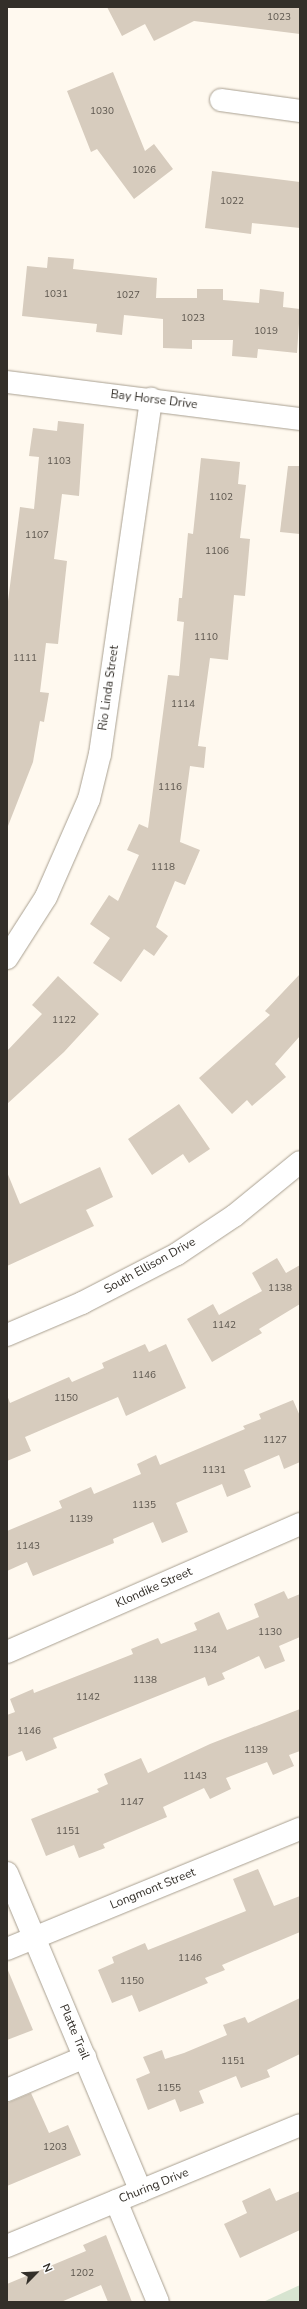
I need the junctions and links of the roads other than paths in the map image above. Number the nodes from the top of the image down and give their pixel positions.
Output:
1 (221, 100) dead end
2 (300, 111) edge
3 (7, 382) edge
4 (151, 399) junction
5 (300, 419) edge
6 (7, 958) edge
7 (300, 1162) edge
8 (7, 1335) edge
9 (300, 1524) edge
10 (7, 1652) edge
11 (300, 1830) edge
12 (7, 1873) edge
13 (34, 1938) junction
14 (7, 1949) edge
15 (85, 2057) junction
16 (7, 2090) edge
17 (300, 2125) edge
18 (141, 2191) junction
19 (116, 2201) junction
20 (7, 2246) edge
21 (158, 2302) edge

1 - 2 street
3 - 4 street, Bay Horse Drive
4 - 5 street, Bay Horse Drive
4 - 6 street, Rio Linda Street
7 - 8 street, South Ellison Drive
9 - 10 street, Klondike Street
11 - 13 street, Longmont Street
12 - 13 street, Platte Trail
13 - 14 street, Longmont Street
13 - 15 street, Platte Trail
15 - 16 street
15 - 18 street, Platte Trail
17 - 18 street, Churing Drive
18 - 19 street, Churing Drive
19 - 20 street, Churing Drive
19 - 21 street

